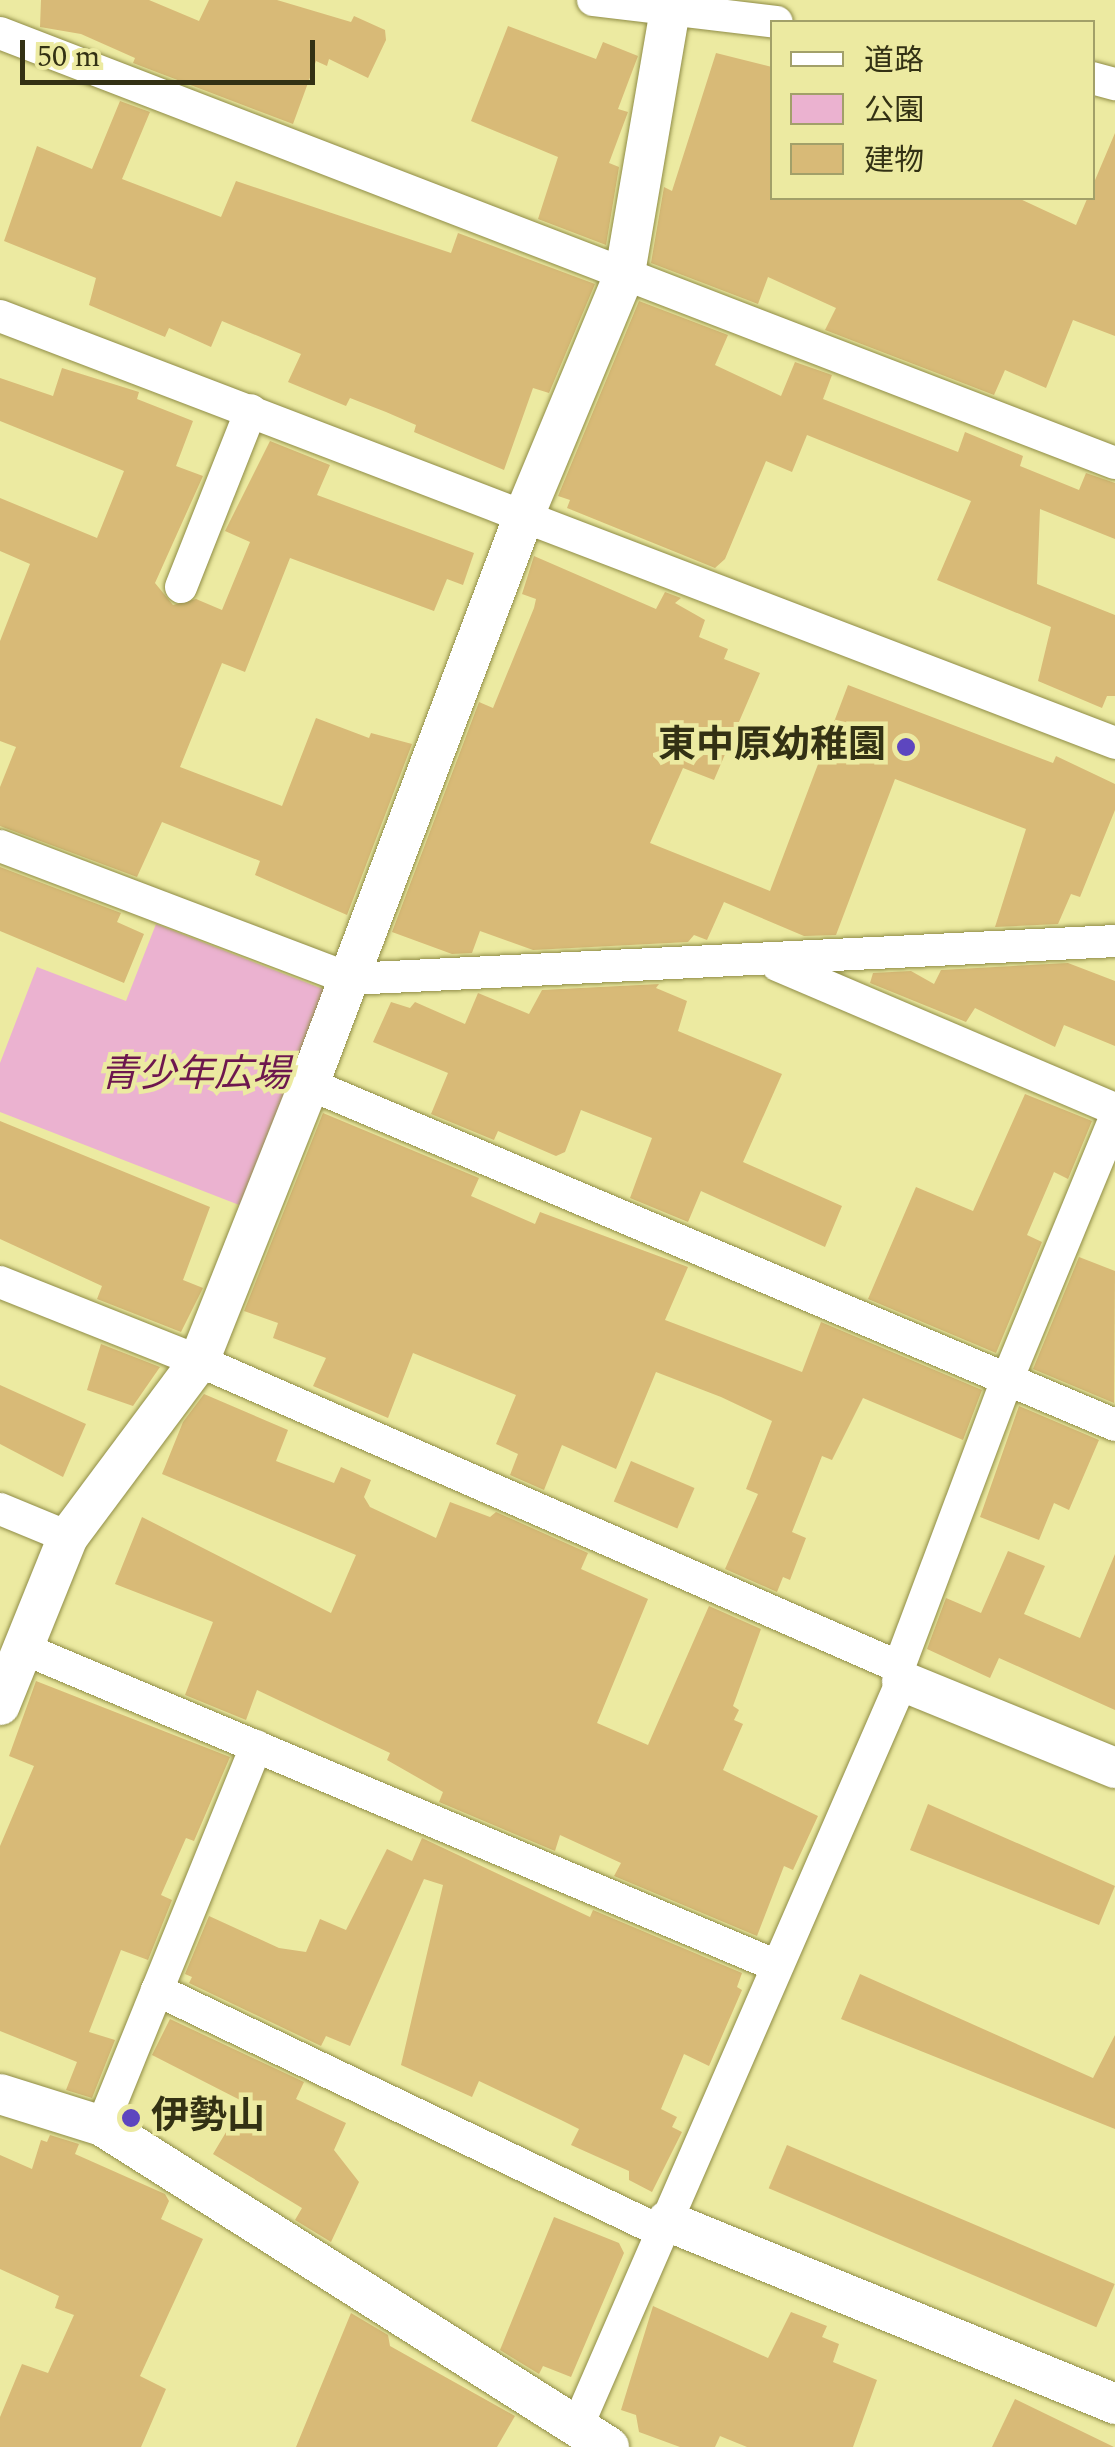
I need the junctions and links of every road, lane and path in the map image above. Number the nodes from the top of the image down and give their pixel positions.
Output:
1 (594, 0) edge
2 (670, 4) edge
3 (770, 21) edge
4 (0, 33) edge
5 (625, 272) junction
6 (0, 316) edge
7 (251, 410) junction
8 (1115, 463) edge
9 (525, 513) junction
10 (181, 587) dead end
11 (1115, 743) edge
12 (0, 846) edge
13 (1115, 942) edge
14 (768, 962) junction
15 (350, 980) junction
16 (309, 1084) junction
17 (1115, 1109) edge
18 (1115, 1118) edge
19 (0, 1282) edge
20 (198, 1361) junction
21 (1007, 1380) junction
22 (1115, 1425) edge
23 (0, 1509) edge
24 (68, 1537) junction
25 (22, 1648) junction
26 (900, 1674) junction
27 (0, 1705) edge
28 (256, 1746) junction
29 (1115, 1768) edge
30 (777, 1966) junction
31 (157, 1990) junction
32 (0, 2094) edge
33 (102, 2126) junction
34 (664, 2226) junction
35 (1115, 2404) edge
36 (593, 2437) edge

1 - 2 street
2 - 3 street
2 - 5 street
4 - 5 street
5 - 8 street
5 - 9 street
6 - 7 street
7 - 9 street
7 - 10 street
9 - 11 street
9 - 15 street
12 - 15 street
13 - 14 street
14 - 15 street
14 - 17 street
15 - 16 street
16 - 20 street
16 - 21 street
18 - 21 street
19 - 20 street
20 - 24 street
20 - 26 street
21 - 22 street
21 - 26 street
23 - 24 street
24 - 25 street
25 - 27 street
25 - 28 street
26 - 29 street
26 - 30 street
28 - 30 street
28 - 31 street
30 - 34 street
31 - 33 street
31 - 34 street
32 - 33 street
33 - 36 street
34 - 35 street
34 - 36 street

